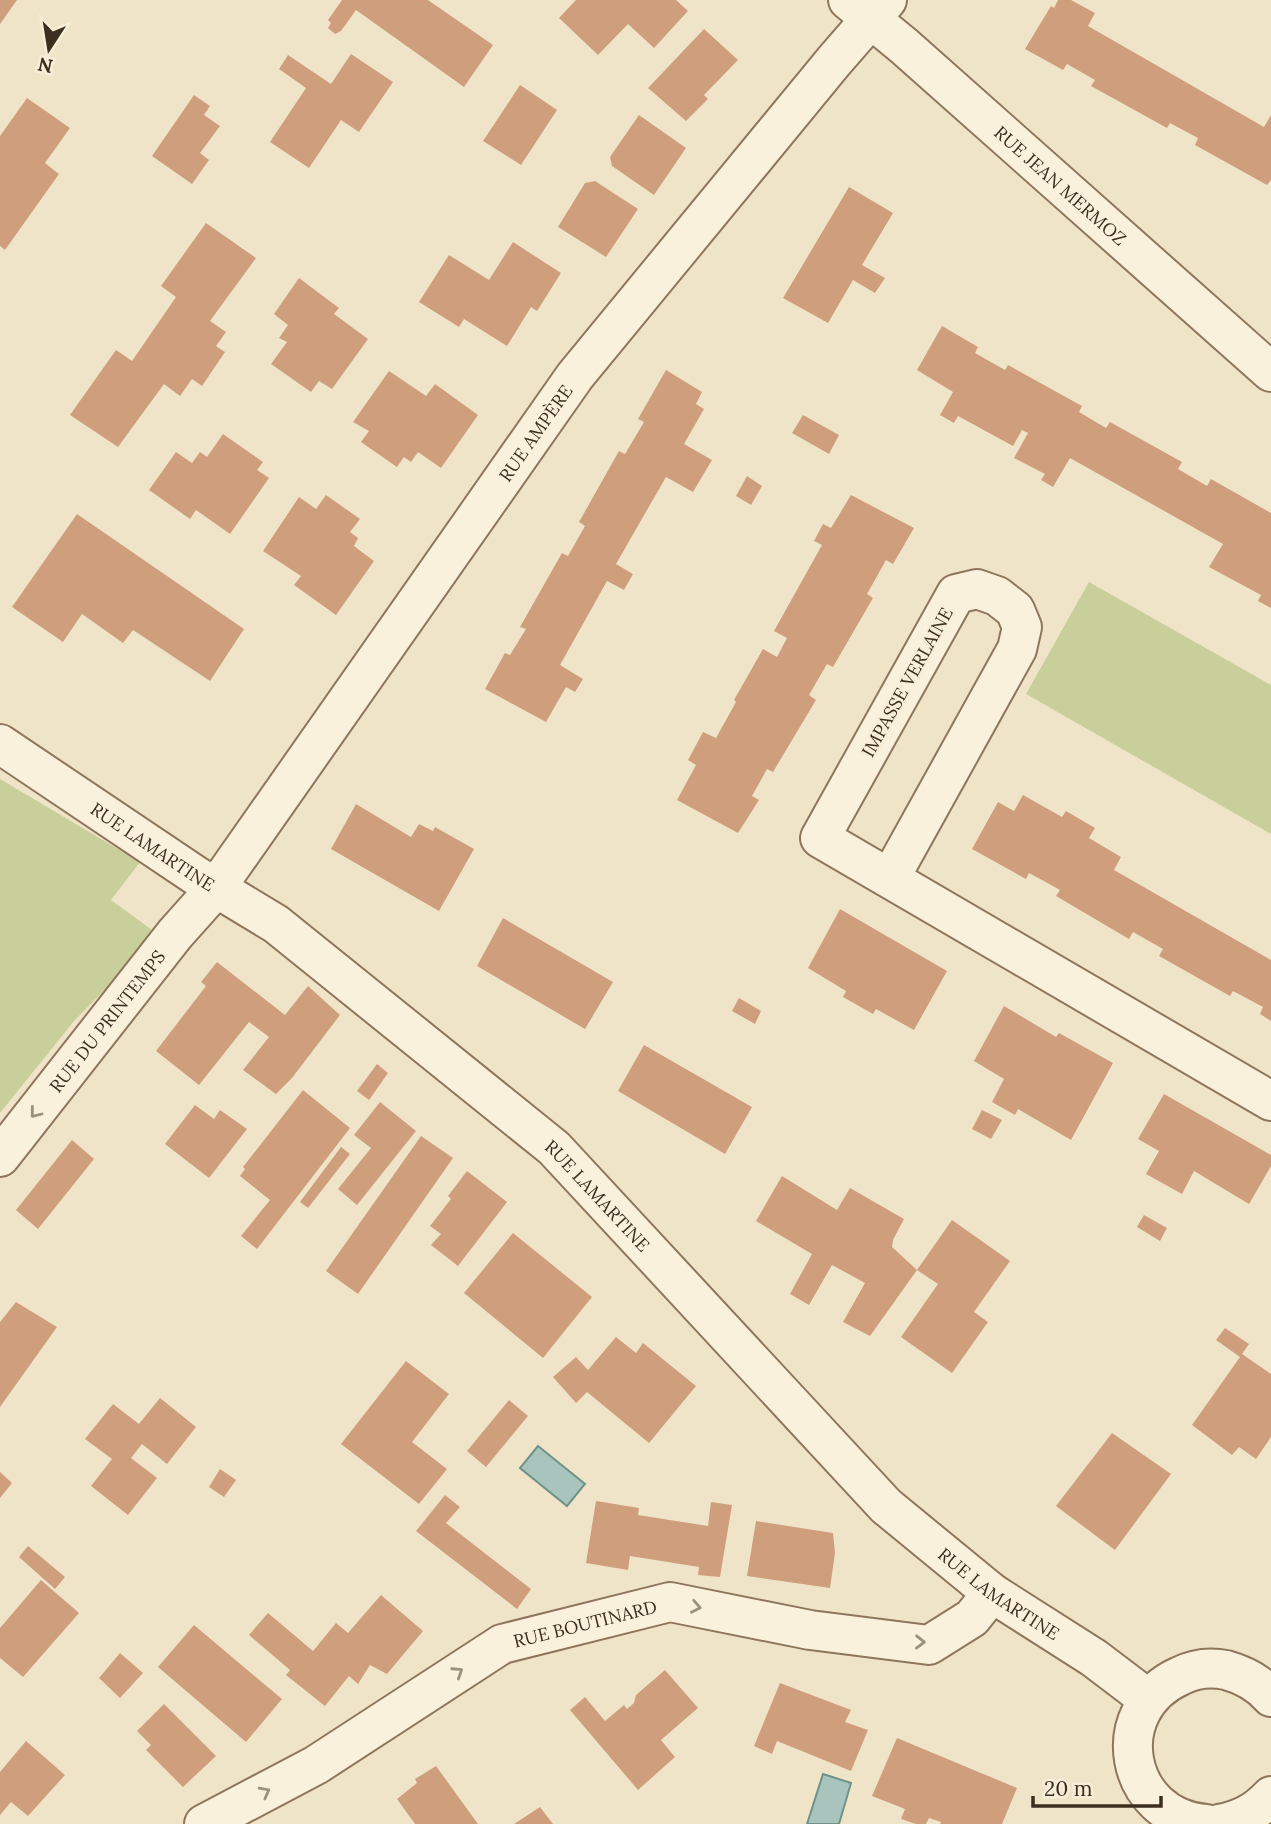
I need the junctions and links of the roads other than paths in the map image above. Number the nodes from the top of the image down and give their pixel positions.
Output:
1 (869, 6) edge
2 (1271, 372) edge
3 (0, 744) edge
4 (890, 878) junction
5 (216, 888) junction
6 (1271, 1101) edge
7 (0, 1157) edge
8 (992, 1593) junction
9 (1269, 1687) edge
10 (1148, 1699) junction
11 (1271, 1796) edge
12 (1184, 1821) edge
13 (204, 1824) edge
14 (1219, 1824) edge

1 - 2 street, RUE JEAN MERMOZ
1 - 5 street, RUE AMPÈRE
3 - 5 street, RUE LAMARTINE
4 - 4 street, IMPASSE VERLAINE
4 - 6 street, IMPASSE VERLAINE
5 -> 7 street, RUE DU PRINTEMPS
5 - 8 street, RUE LAMARTINE
8 - 10 street, RUE LAMARTINE
13 -> 8 street, RUE BOUTINARD
9 - 10 street
10 - 12 street
11 - 14 street

